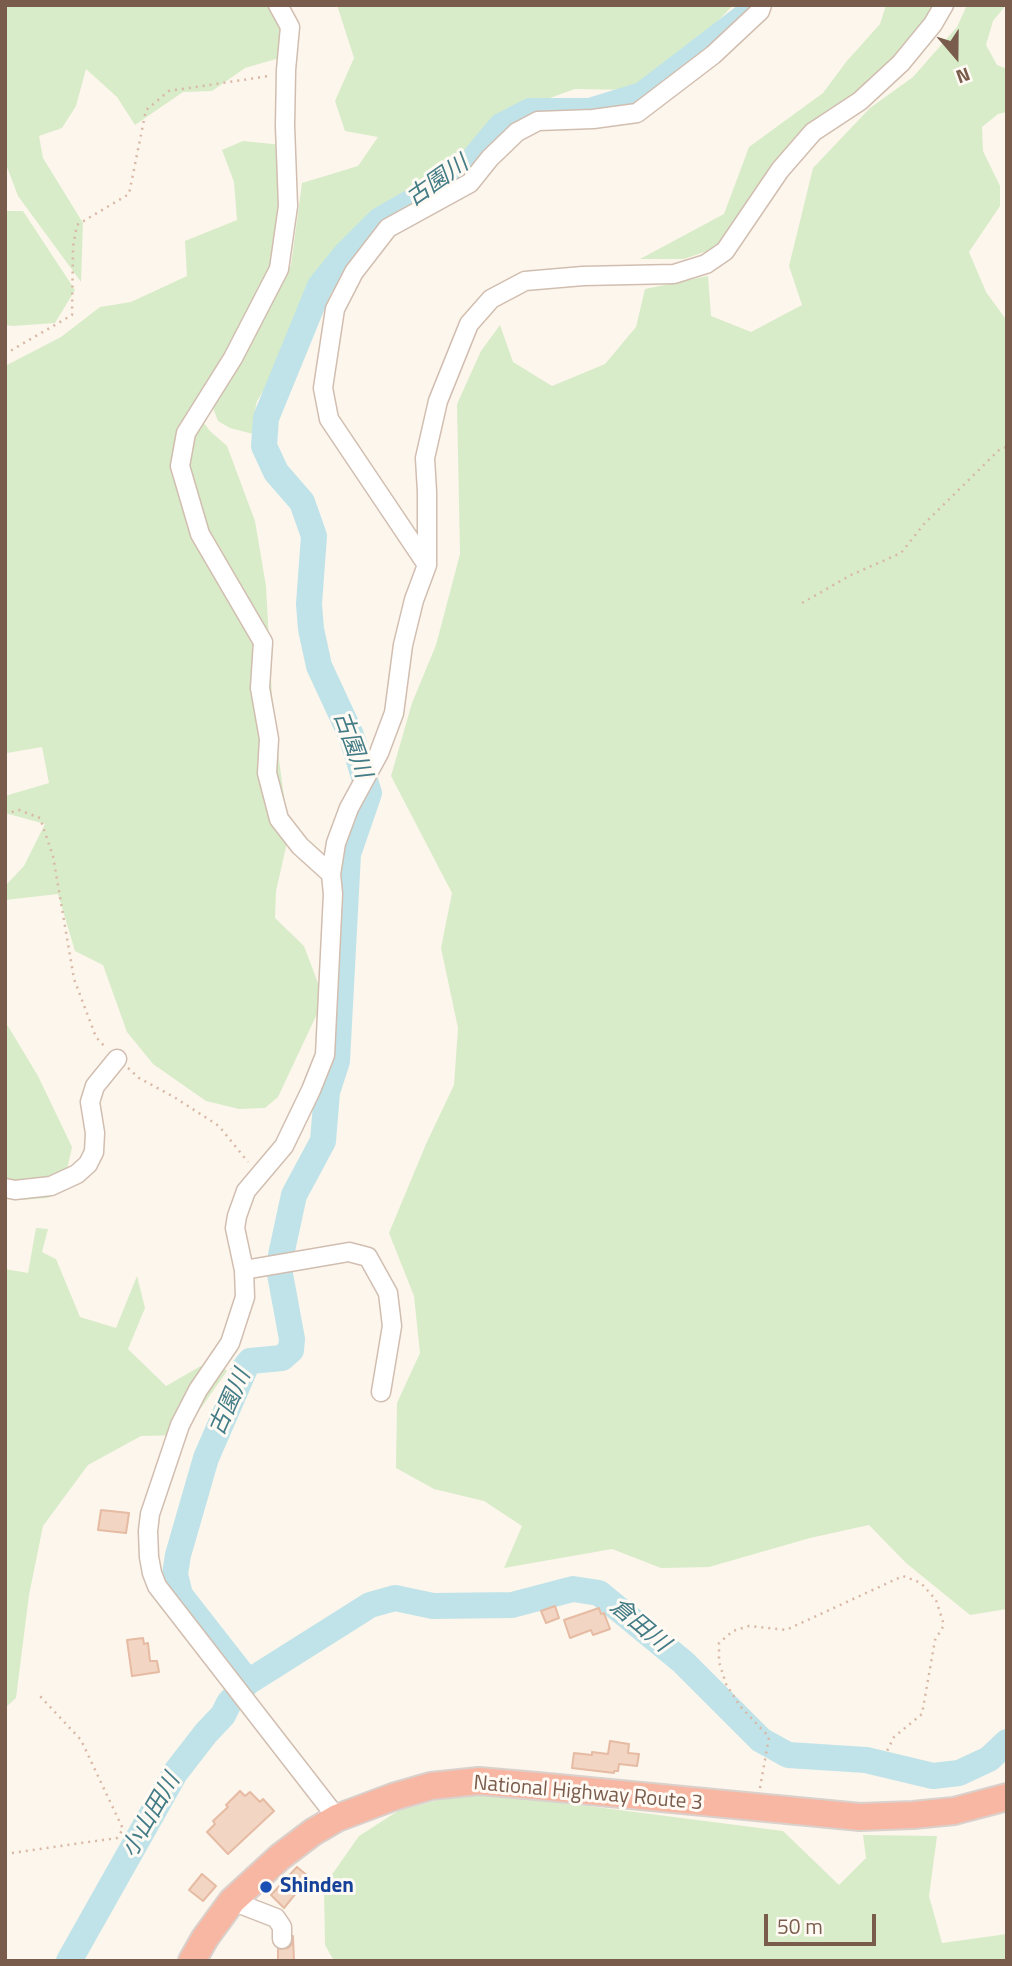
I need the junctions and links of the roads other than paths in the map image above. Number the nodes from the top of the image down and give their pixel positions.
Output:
1 (278, 5) edge
2 (762, 5) edge
3 (944, 5) edge
4 (427, 565) junction
5 (331, 874) junction
6 (117, 1059) road end
7 (5, 1188) edge
8 (244, 1270) junction
9 (381, 1392) dead end
10 (1007, 1797) edge
11 (337, 1818) junction
12 (232, 1901) junction
13 (282, 1939) dead end
14 (192, 1961) edge

1 - 5 street
2 - 4 street
3 - 4 street
4 - 5 street
5 - 8 street
6 - 7 street
8 - 9 street
8 - 11 street
10 - 11 highway, National Highway Route 3
11 - 12 highway, National Highway Route 3
12 - 13 street
12 - 14 highway, National Highway Route 3

